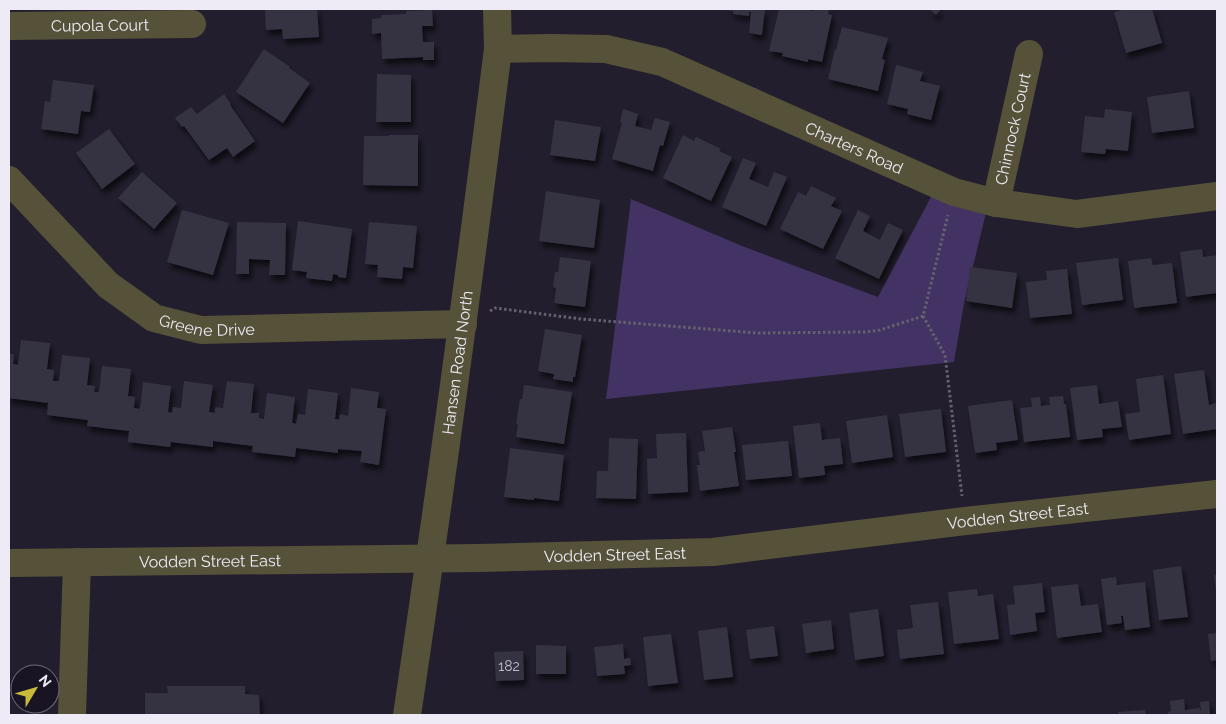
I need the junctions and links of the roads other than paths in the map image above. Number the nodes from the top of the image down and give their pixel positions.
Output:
1 (497, 9) edge
2 (192, 24) dead end
3 (9, 26) edge
4 (498, 49) junction
5 (1029, 54) dead end
6 (9, 180) edge
7 (1217, 196) edge
8 (996, 203) junction
9 (463, 324) junction
10 (1217, 494) edge
11 (431, 558) junction
12 (77, 562) junction
13 (9, 563) edge
14 (72, 715) edge
15 (407, 715) edge

1 - 4 street, Hansen Road North
2 - 3 street, Cupola Court
4 - 8 street, Charters Road
4 - 9 street, Hansen Road North
5 - 8 street, Chinnock Court
6 - 9 street, Greene Drive
7 - 8 street, Charters Road
9 - 11 street, Hansen Road North
10 - 11 street, Vodden Street East
11 - 12 street, Vodden Street East
11 - 15 street, Hansen Road North
12 - 13 street, Vodden Street East
12 - 14 street

